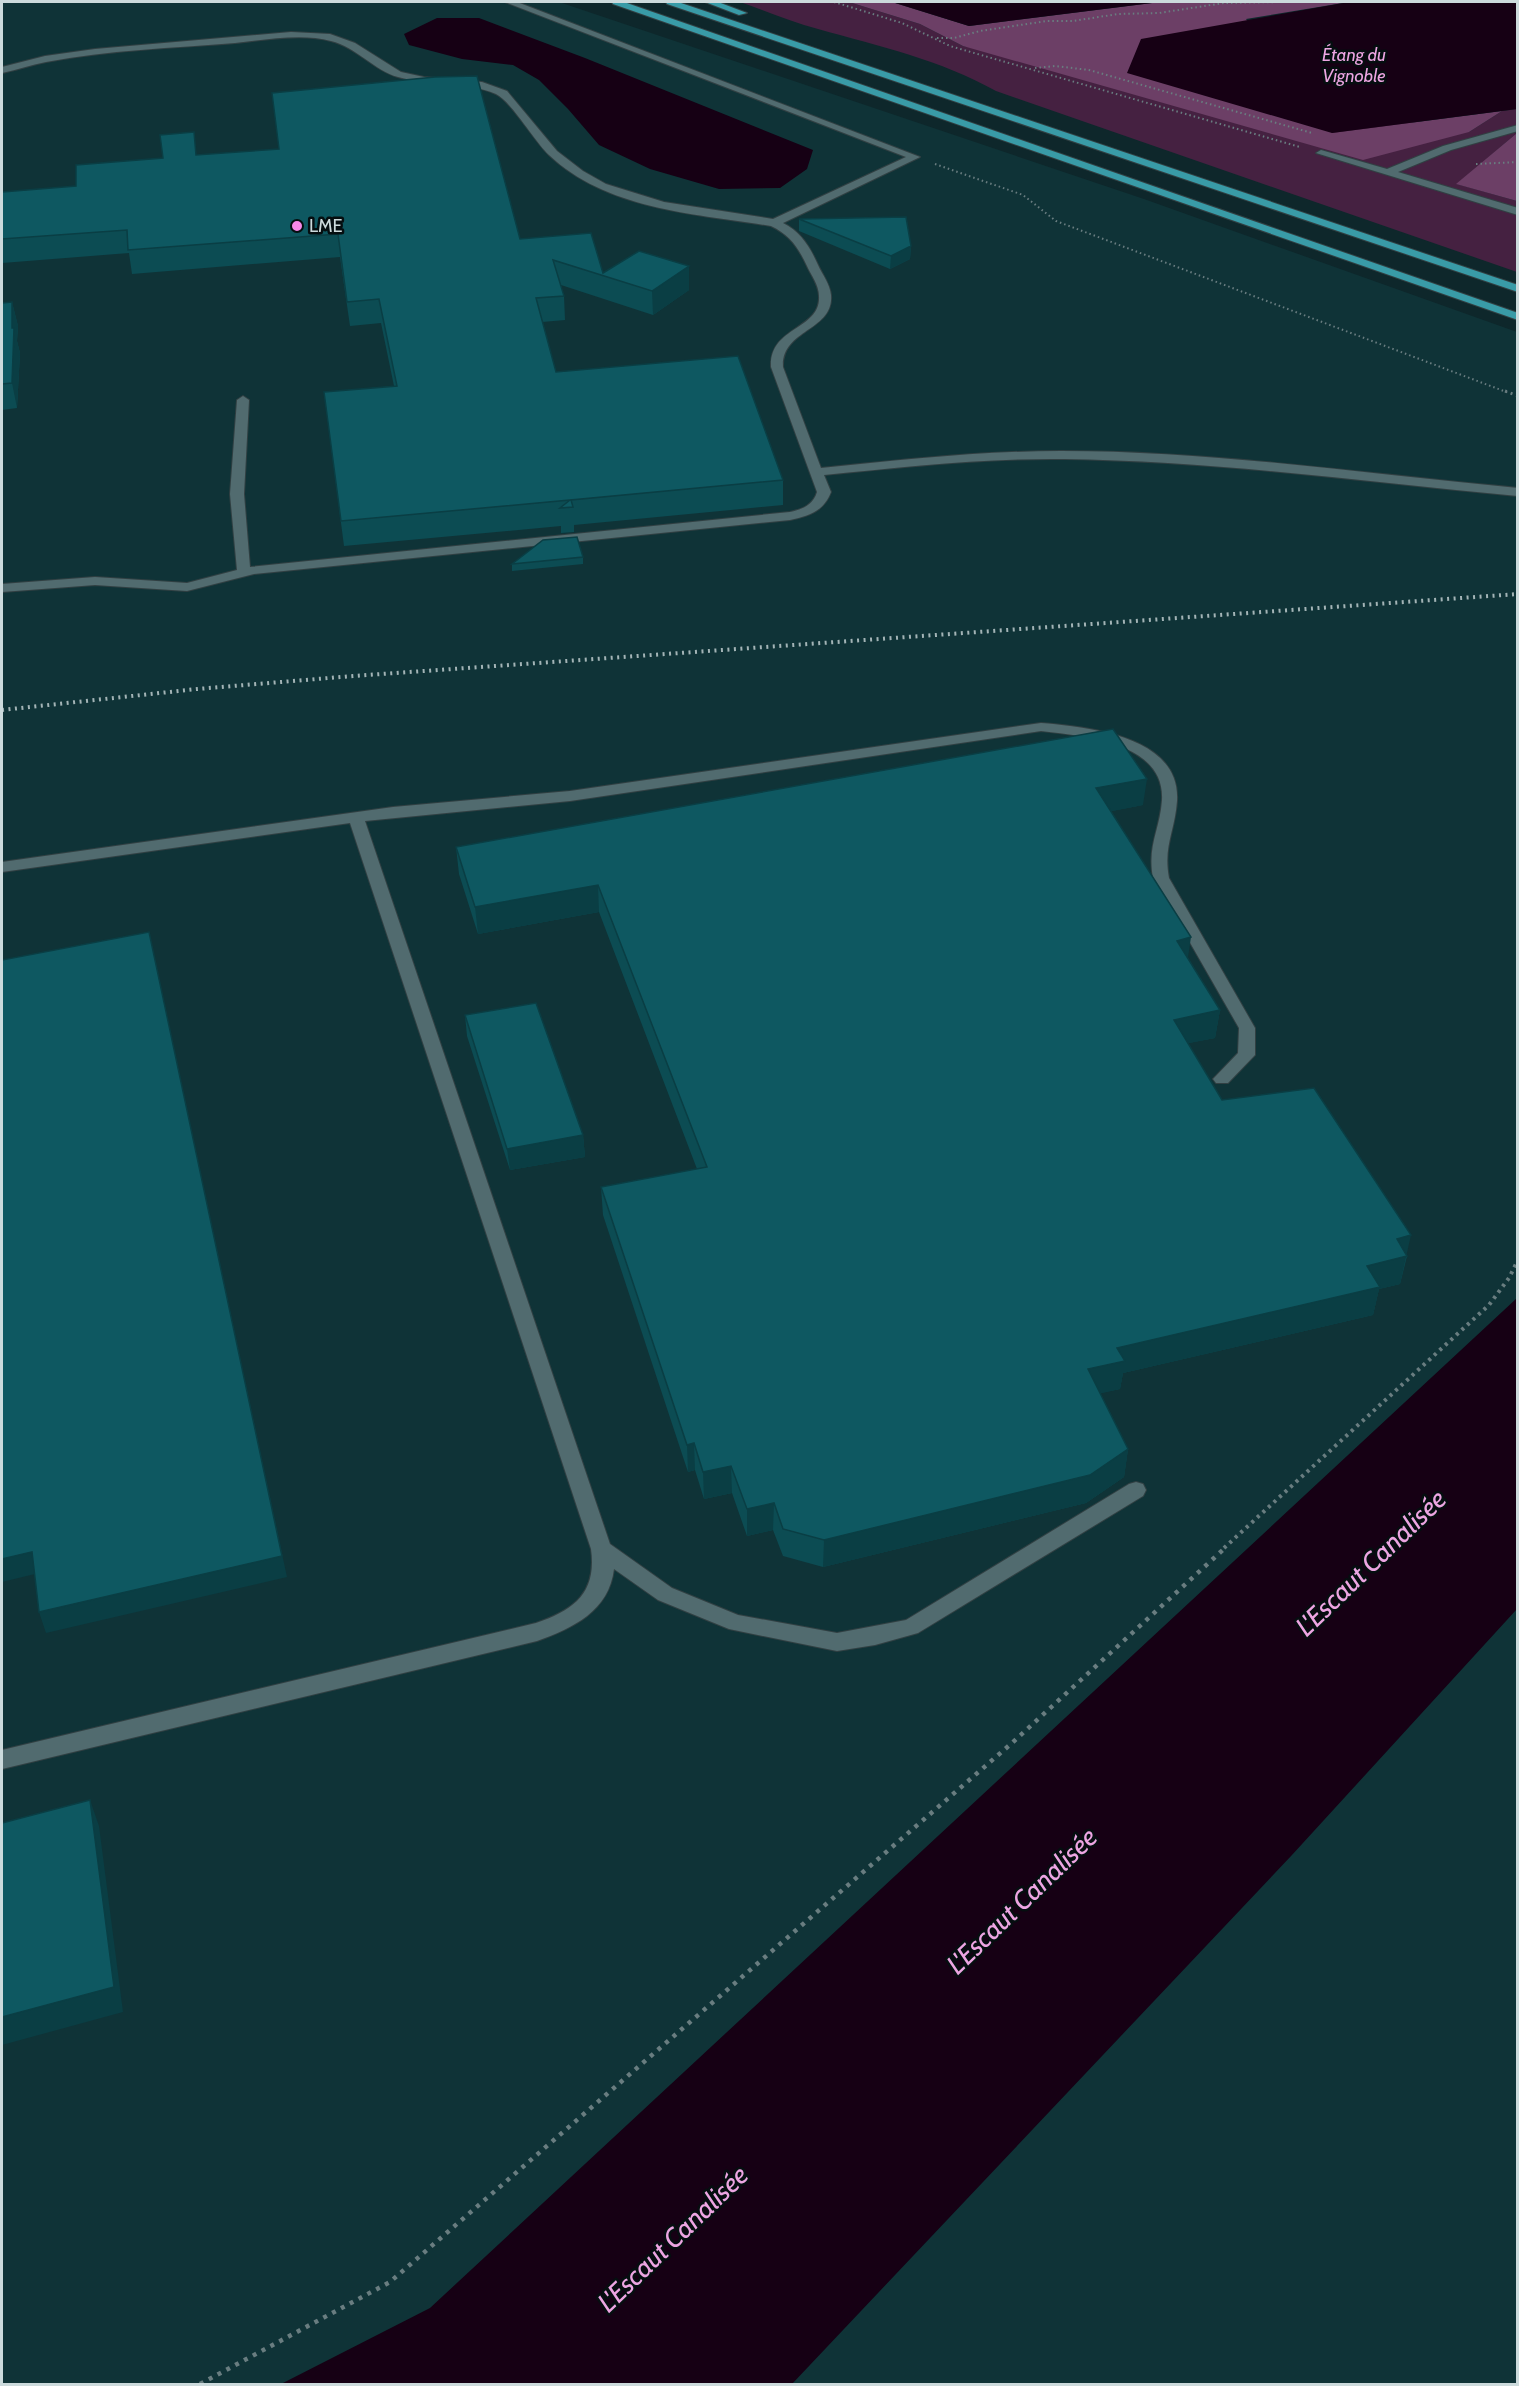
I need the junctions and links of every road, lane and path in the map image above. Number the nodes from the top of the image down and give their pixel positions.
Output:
1 (510, 2) edge
2 (616, 2) edge
3 (670, 2) edge
4 (710, 2) edge
5 (834, 2) edge
6 (1281, 2) edge
7 (751, 16) dead end
8 (933, 38) junction
9 (834, 46) dead end
10 (1030, 69) junction
11 (2, 70) edge
12 (967, 100) junction
13 (1518, 128) edge
14 (1318, 134) dead end
15 (1321, 153) joint
16 (915, 157) junction
17 (1387, 173) junction
18 (1518, 212) edge
19 (774, 223) junction
20 (1518, 289) edge
21 (1518, 317) edge
22 (1518, 396) edge
23 (243, 400) dead end
24 (818, 472) junction
25 (1518, 492) edge
26 (244, 572) junction
27 (2, 588) edge
28 (356, 817) junction
29 (2, 867) edge
30 (1222, 1079) dead end
31 (1518, 1260) edge
32 (1136, 1490) dead end
33 (601, 1549) junction
34 (2, 1760) edge
35 (200, 2385) edge

1 - 16 street
2 - 21 highway
3 - 12 highway
4 - 7 highway
5 - 8 path
6 - 8 path
8 - 10 path
9 - 12 highway
10 - 14 path
10 - 15 path
11 - 19 street
12 - 20 highway
13 - 17 street
15 - 17 street
16 - 19 street
16 - 22 path
17 - 18 street
19 - 24 street
23 - 26 street
24 - 25 street
24 - 26 street
26 - 27 street
28 - 29 street
28 - 30 street
28 - 33 street
31 - 35 path
32 - 33 street
33 - 34 street

